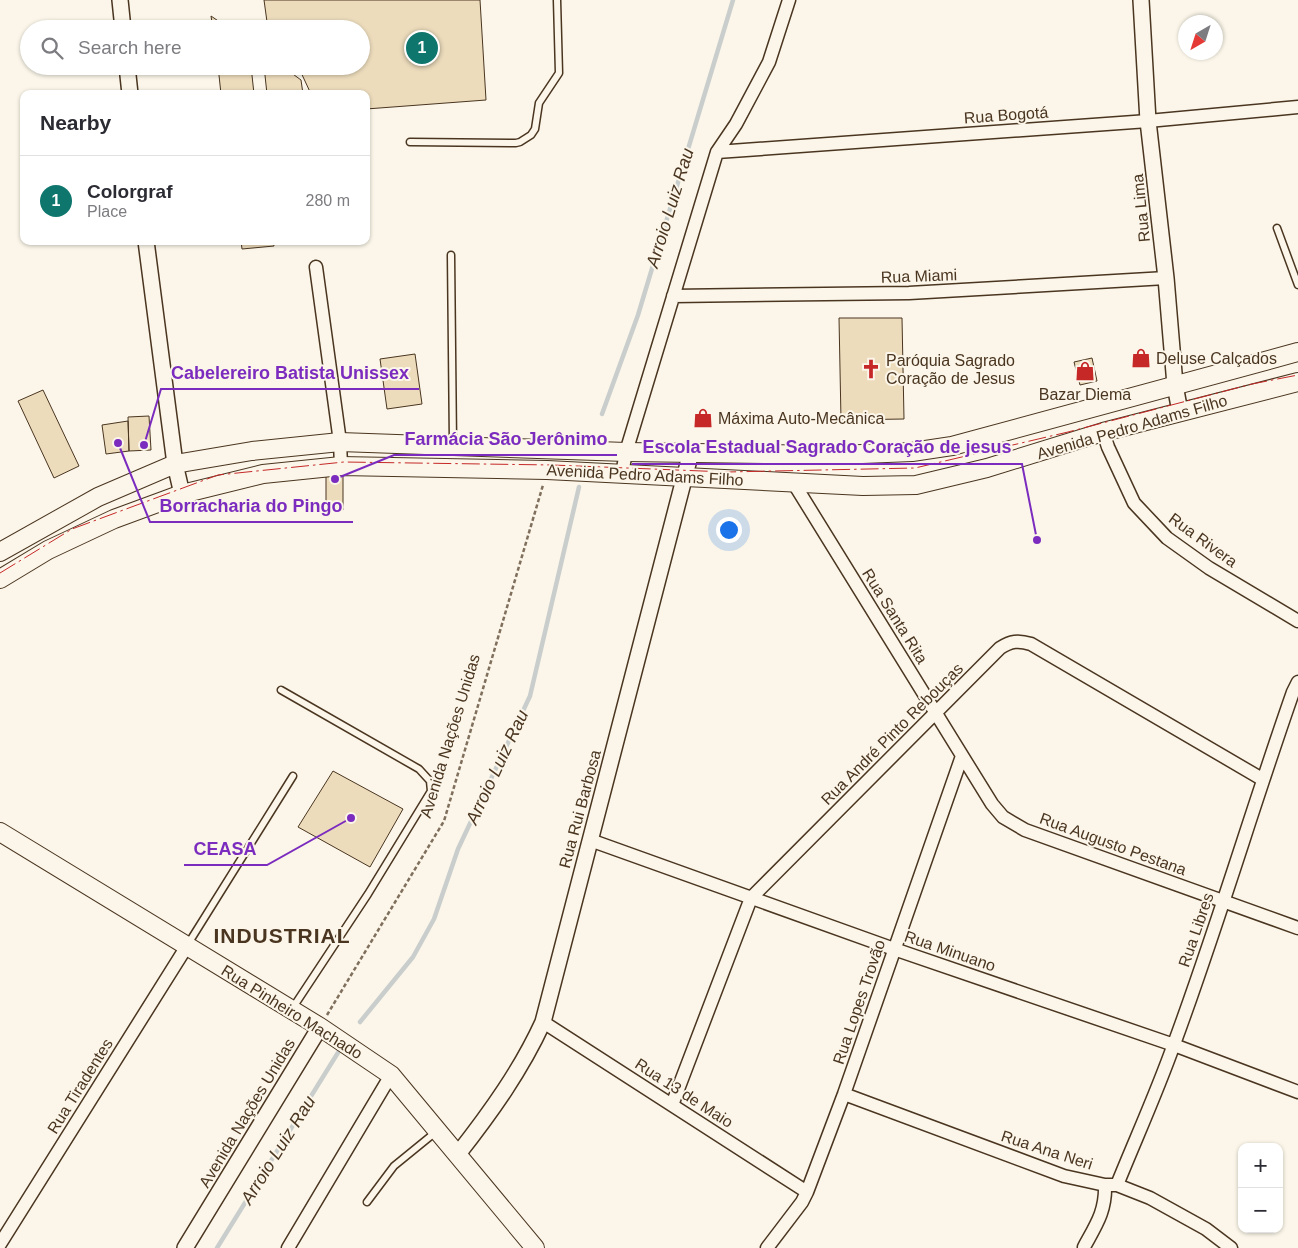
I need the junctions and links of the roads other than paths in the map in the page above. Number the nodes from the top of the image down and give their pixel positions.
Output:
1 (120, 0) edge
2 (557, 0) edge
3 (789, 0) edge
4 (1140, 0) edge
5 (122, 20) edge
6 (128, 75) edge
7 (130, 90) edge
8 (1298, 107) edge
9 (1148, 121) junction
10 (410, 142) dead end
11 (717, 152) junction
12 (1277, 228) dead end
13 (147, 245) edge
14 (451, 255) dead end
15 (316, 267) dead end
16 (1166, 278) junction
17 (1298, 285) edge
18 (673, 296) junction
19 (1298, 352) edge
20 (1298, 382) edge
21 (1175, 385) junction
22 (1180, 412) junction
23 (1103, 432) junction
24 (340, 442) junction
25 (453, 446) junction
26 (496, 447) junction
27 (626, 452) junction
28 (690, 452) junction
29 (176, 464) junction
30 (341, 466) junction
31 (495, 469) junction
32 (622, 474) junction
33 (685, 476) junction
34 (793, 482) junction
35 (182, 494) junction
36 (0, 552) edge
37 (0, 579) edge
38 (1298, 621) edge
39 (1298, 682) edge
40 (281, 690) dead end
41 (936, 713) junction
42 (962, 756) junction
43 (293, 776) dead end
44 (1262, 779) junction
45 (1003, 817) joint
46 (0, 832) edge
47 (590, 840) junction
48 (752, 898) junction
49 (1223, 901) junction
50 (1298, 928) edge
51 (187, 946) junction
52 (894, 949) junction
53 (292, 1010) junction
54 (543, 1022) junction
55 (320, 1027) junction
56 (1174, 1045) junction
57 (391, 1075) junction
58 (1298, 1092) edge
59 (844, 1094) junction
60 (672, 1105) junction
61 (438, 1130) junction
62 (458, 1154) junction
63 (1111, 1185) junction
64 (807, 1192) junction
65 (367, 1202) dead end
66 (0, 1244) edge
67 (1084, 1246) dead end
68 (185, 1248) edge
69 (288, 1248) edge
70 (535, 1248) edge
71 (766, 1248) edge
72 (1231, 1248) edge

1 - 5 street
2 - 10 lane
3 - 11 street
4 - 9 street, Rua Lima
6 - 7 street
8 - 9 street, Rua Bogotá
9 - 11 street, Rua Bogotá
9 - 16 street, Rua Lima
11 - 18 street
12 - 17 lane
13 - 29 street
14 - 25 lane
15 - 24 street
16 - 18 street, Rua Miami
16 - 21 street, Rua Lima
18 - 27 street
19 - 21 main road, Avenida Pedro Adams Filho
20 - 22 main road, Avenida Pedro Adams Filho
21 - 22 street, Rua Lima
21 - 28 main road, Avenida Pedro Adams Filho
22 - 23 main road, Avenida Pedro Adams Filho
23 - 34 main road, Avenida Pedro Adams Filho
23 - 38 street, Rua Rivera
24 - 25 main road, Avenida Pedro Adams Filho
24 - 29 main road, Avenida Pedro Adams Filho
24 - 30 street
25 - 26 main road, Avenida Pedro Adams Filho
26 - 27 main road, Avenida Pedro Adams Filho
26 - 31 main road
27 - 28 main road, Avenida Pedro Adams Filho
27 - 32 street
28 - 33 street, Rua Rui Barbosa
29 - 35 street
29 - 36 main road, Avenida Pedro Adams Filho
30 - 31 main road, Avenida Pedro Adams Filho
30 - 35 main road, Avenida Pedro Adams Filho
31 - 32 main road, Avenida Pedro Adams Filho
32 - 33 main road, Avenida Pedro Adams Filho
33 - 34 main road, Avenida Pedro Adams Filho
33 - 47 street, Rua Rui Barbosa
34 - 41 street, Rua Santa Rita
35 - 37 main road, Avenida Pedro Adams Filho
39 - 44 street, Rua Libres
40 - 53 lane
41 - 42 street, Rua Santa Rita
41 - 44 street, Rua André Pinto Rebouças
41 - 48 street, Rua André Pinto Rebouças
42 - 45 street, Rua Santa Rita
42 - 52 street, Rua Lopes Trovão
43 - 51 lane
44 - 49 street, Rua Libres
45 - 49 street, Rua Augusto Pestana
46 - 51 main road, Rua Pinheiro Machado
47 - 48 street, Rua Minuano
47 - 54 street, Rua Rui Barbosa
48 - 52 street, Rua Minuano
48 - 60 street, Rua André Pinto Rebouças
49 - 50 street, Rua Augusto Pestana
49 - 56 street, Rua Libres
51 - 53 main road, Rua Pinheiro Machado
51 - 66 street, Rua Tiradentes
52 - 56 street, Rua Minuano
52 - 59 street, Rua Lopes Trovão
53 - 55 main road, Rua Pinheiro Machado
54 - 60 street, Rua 13 de Maio
54 - 62 street, Rua Rui Barbosa
55 - 57 main road, Rua Pinheiro Machado
55 - 68 street, Avenida Nações Unidas
56 - 58 street, Rua Minuano
56 - 63 street, Rua Libres
57 - 61 main road, Rua Pinheiro Machado
57 - 69 street
59 - 63 street, Rua Ana Neri
59 - 64 street, Rua Lopes Trovão
60 - 64 street, Rua 13 de Maio
61 - 62 main road, Rua Pinheiro Machado
61 - 65 lane
62 - 70 main road, Rua Pinheiro Machado
63 - 67 street, Rua Libres
63 - 72 street, Rua Ana Neri
64 - 71 street, Rua Lopes Trovão

